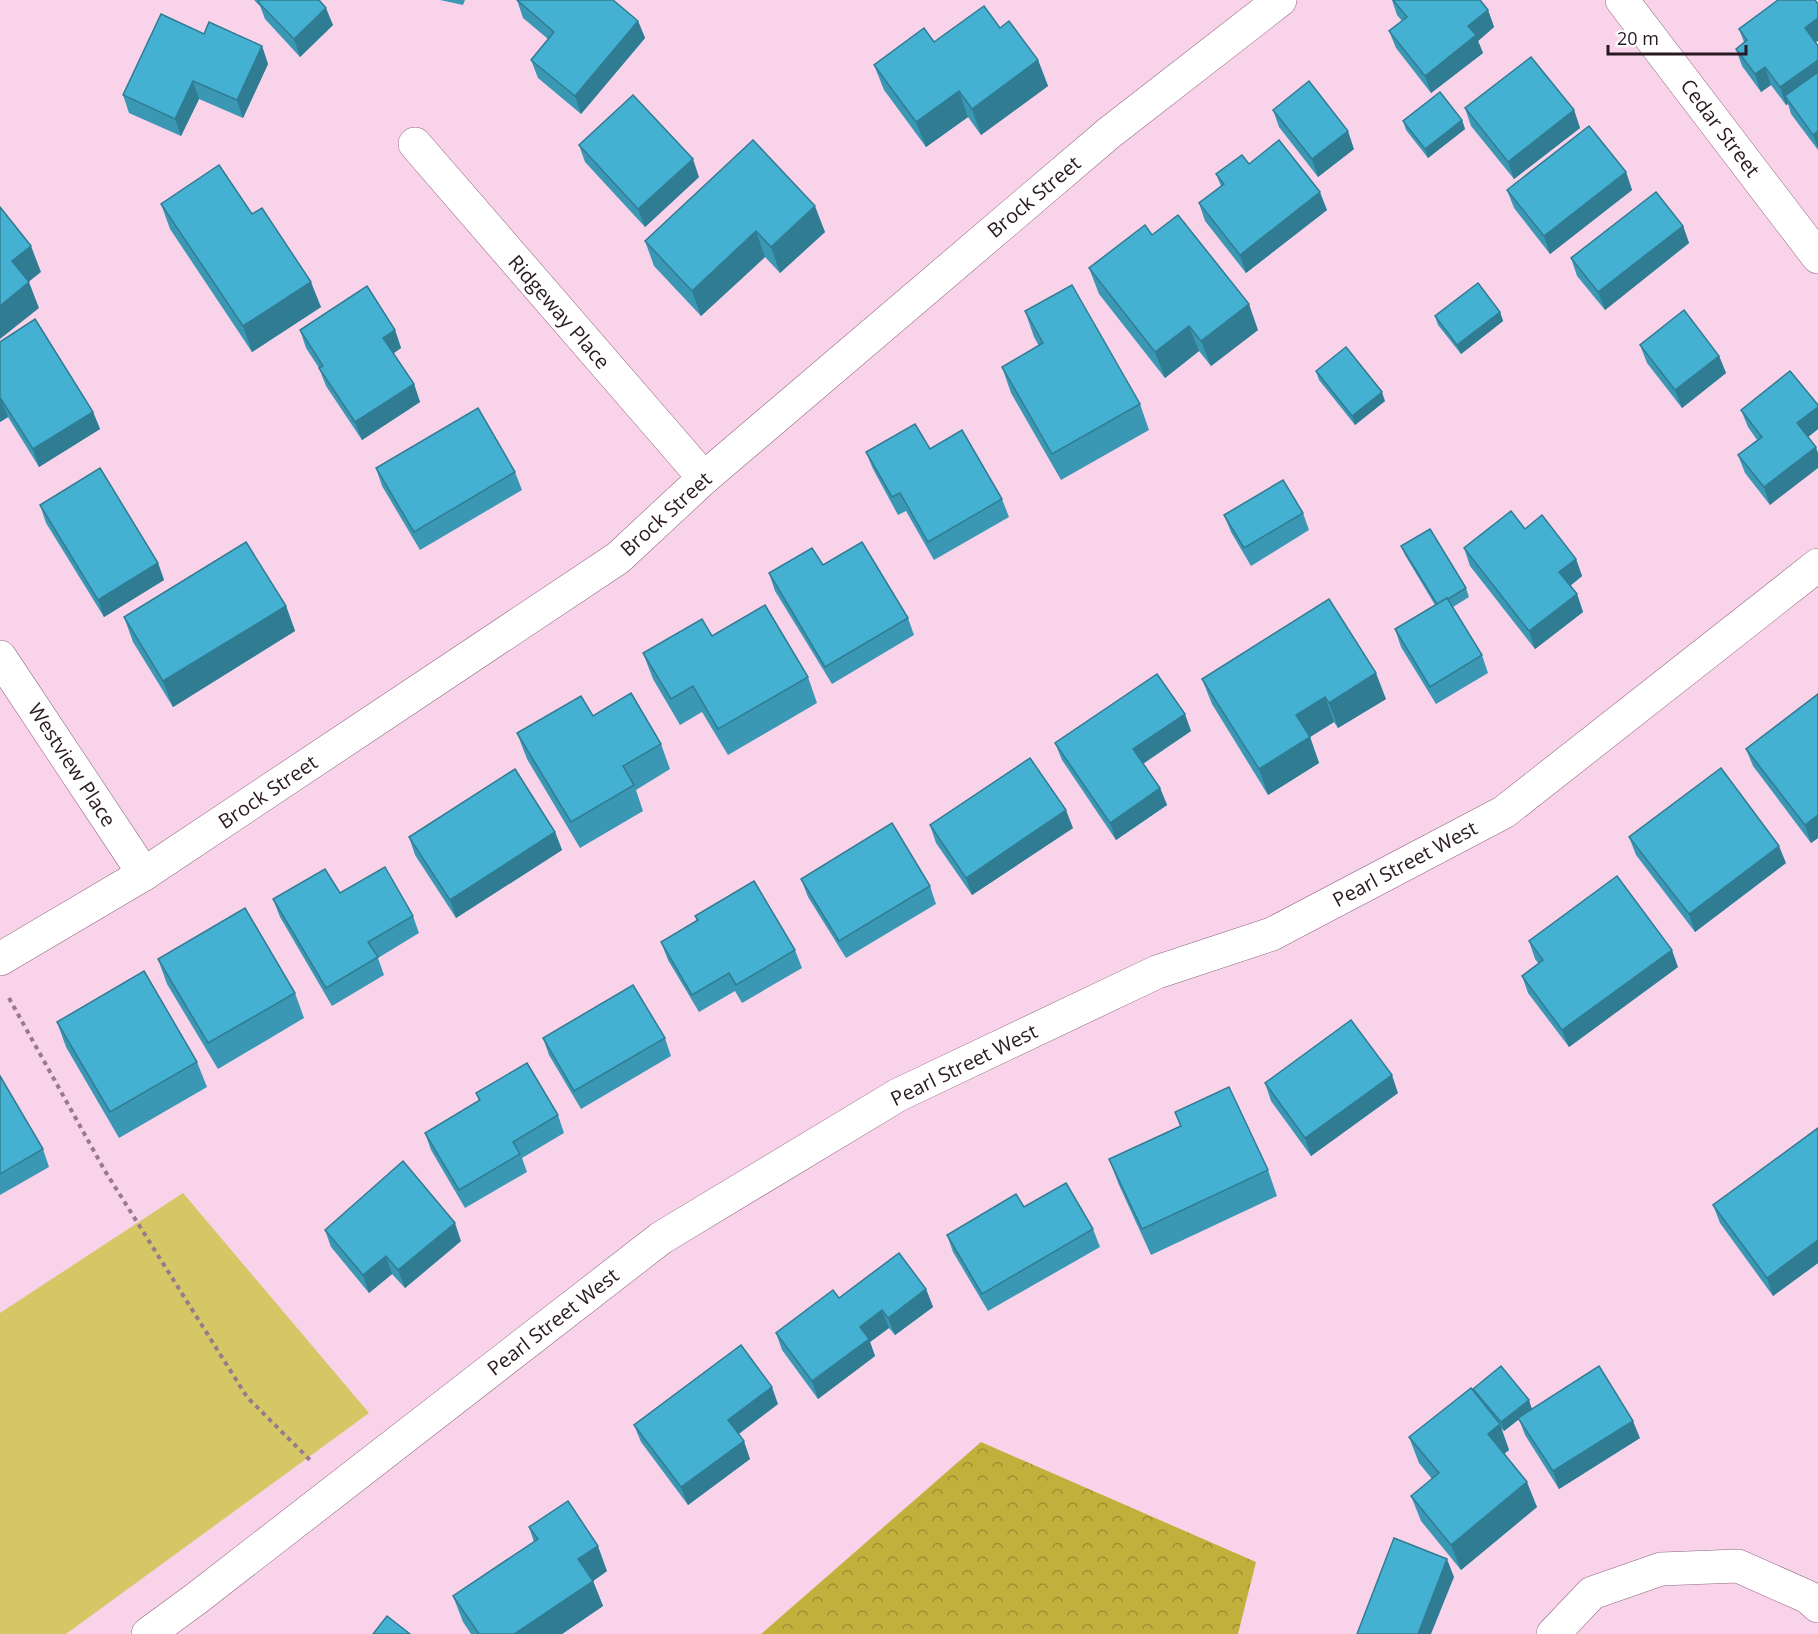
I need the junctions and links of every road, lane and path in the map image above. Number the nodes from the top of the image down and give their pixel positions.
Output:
1 (1280, 0) edge
2 (1622, 0) edge
3 (415, 144) dead end
4 (1818, 257) edge
5 (704, 478) junction
6 (1818, 565) edge
7 (0, 657) edge
8 (144, 874) junction
9 (0, 959) edge
10 (6, 992) dead end
11 (338, 1488) junction
12 (1818, 1606) edge
13 (148, 1634) edge
14 (1552, 1634) edge

1 - 5 street, Brock Street
2 - 4 street, Cedar Street
3 - 5 street, Ridgeway Place
5 - 8 street, Brock Street
6 - 11 street, Pearl Street West
7 - 8 street, Westview Place
8 - 9 street, Brock Street
10 - 11 path
11 - 13 street, Pearl Street West
12 - 14 street

